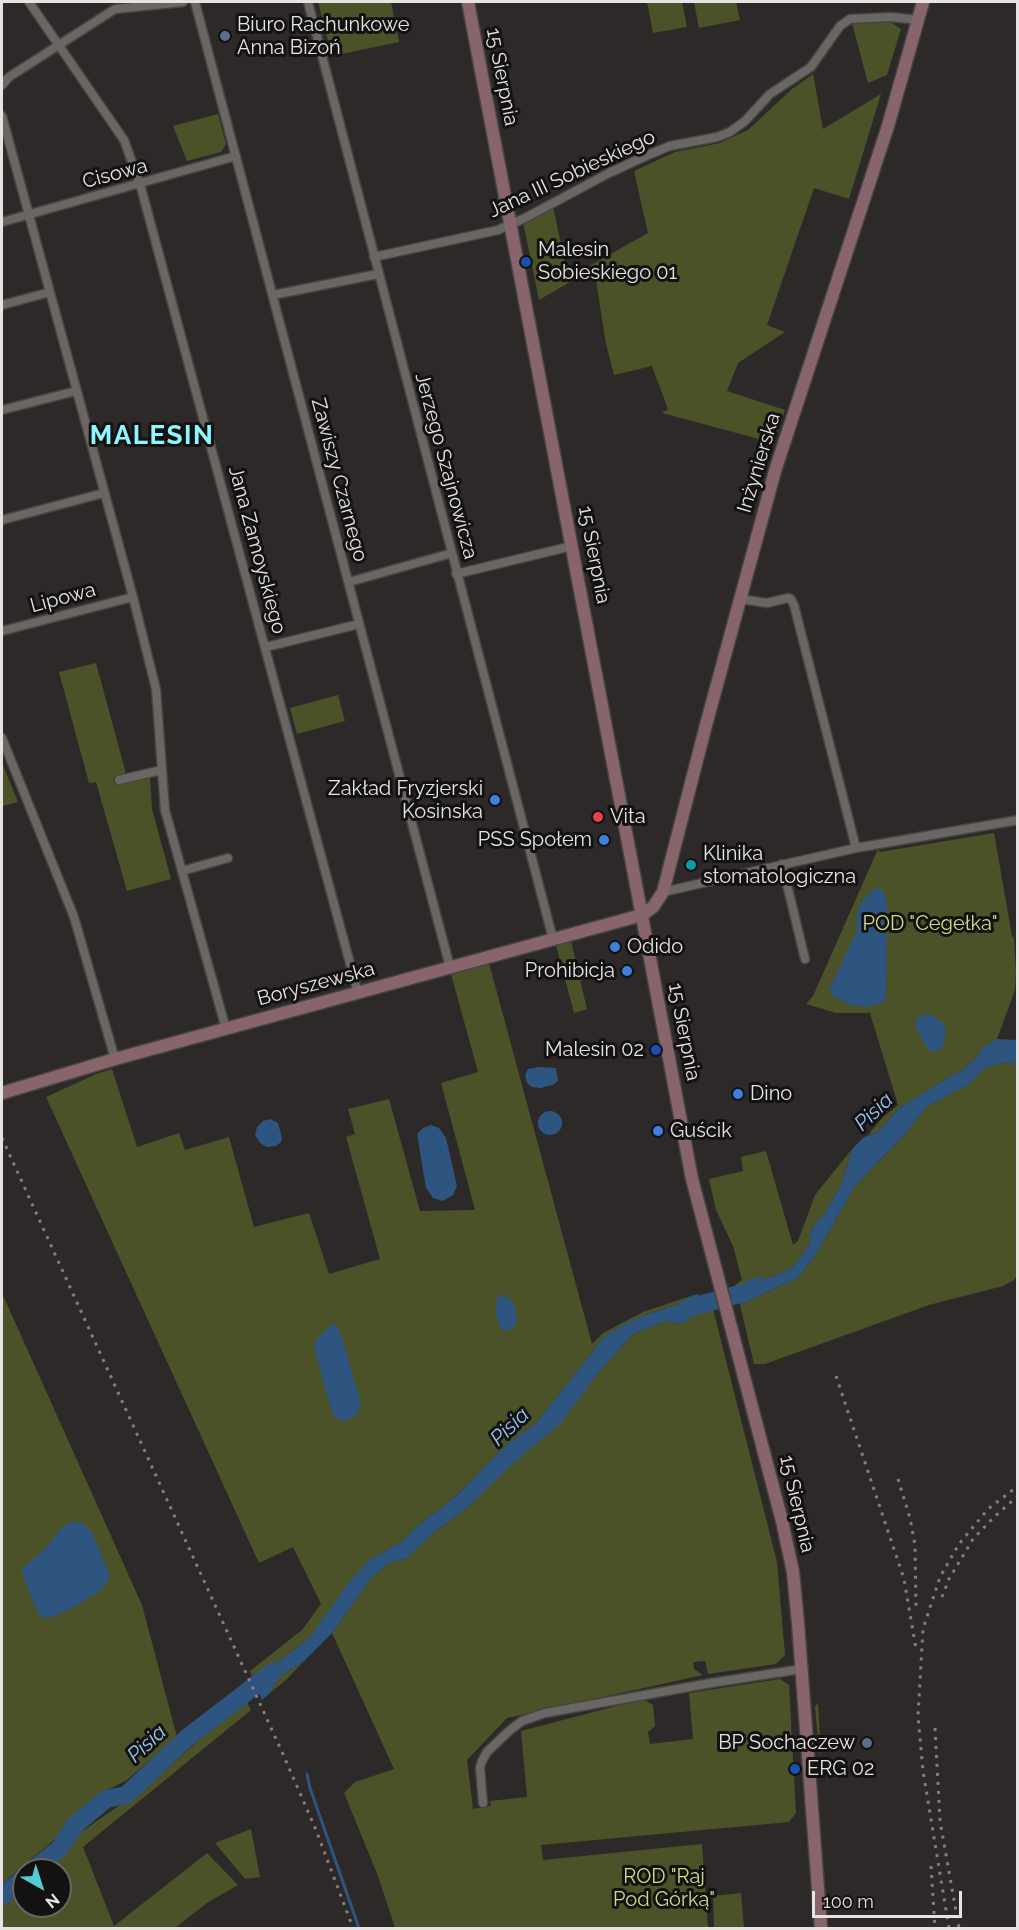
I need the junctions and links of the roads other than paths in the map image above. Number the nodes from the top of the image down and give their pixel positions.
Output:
1 (29, 2) edge
2 (183, 2) edge
3 (195, 2) edge
4 (308, 2) edge
5 (468, 2) edge
6 (923, 2) edge
7 (918, 20) junction
8 (59, 45) junction
9 (2, 85) edge
10 (2, 116) edge
11 (236, 156) junction
12 (140, 184) junction
13 (28, 214) junction
14 (2, 222) edge
15 (510, 225) junction
16 (374, 257) junction
17 (378, 274) junction
18 (50, 292) junction
19 (273, 295) junction
20 (2, 305) edge
21 (76, 391) junction
22 (2, 410) edge
23 (104, 493) junction
24 (2, 520) edge
25 (572, 546) junction
26 (452, 554) junction
27 (456, 574) junction
28 (349, 582) junction
29 (133, 597) junction
30 (740, 598) junction
31 (359, 624) junction
32 (2, 631) edge
33 (266, 647) junction
34 (2, 738) edge
35 (162, 770) junction
36 (119, 780) dead end
37 (1017, 820) edge
38 (856, 848) junction
39 (228, 858) dead end
40 (782, 864) junction
41 (182, 871) junction
42 (663, 892) junction
43 (642, 915) junction
44 (553, 939) junction
45 (805, 959) dead end
46 (450, 967) junction
47 (358, 993) junction
48 (226, 1029) junction
49 (115, 1059) junction
50 (2, 1093) edge
51 (801, 1669) junction
52 (483, 1803) dead end
53 (821, 1929) edge

1 - 8 street, Jana Zamoyskiego
2 - 8 street
3 - 11 street, Zawiszy Czarnego
4 - 16 street, Jerzego Szajnowicza
5 - 15 main road, 15 Sierpnia
6 - 7 main road, Inżynierska
7 - 15 street, Jana III Sobieskiego
7 - 30 main road, Inżynierska
8 - 9 street
8 - 12 street, Jana Zamoyskiego
10 - 13 street
11 - 12 street, Cisowa
11 - 19 street, Zawiszy Czarnego
12 - 13 street, Cisowa
12 - 33 street, Jana Zamoyskiego
13 - 14 street, Cisowa
13 - 18 street
15 - 16 street, Jana III Sobieskiego
15 - 25 main road, 15 Sierpnia
16 - 17 street, Jerzego Szajnowicza
17 - 19 street
17 - 26 street, Jerzego Szajnowicza
18 - 20 street
18 - 21 street
19 - 28 street, Zawiszy Czarnego
21 - 22 street
21 - 23 street
23 - 24 street
23 - 29 street
25 - 27 street
25 - 43 main road, 15 Sierpnia
26 - 27 street, Jerzego Szajnowicza
26 - 28 street
27 - 44 street, Jerzego Szajnowicza
28 - 31 street, Zawiszy Czarnego
29 - 32 street, Lipowa
29 - 35 street
30 - 38 street
30 - 42 main road, Inżynierska
31 - 33 street
31 - 46 street, Zawiszy Czarnego
33 - 47 street, Jana Zamoyskiego
34 - 49 street
35 - 36 street
35 - 41 street
37 - 38 street
38 - 40 street
39 - 41 street
40 - 42 street
40 - 45 street
41 - 48 street
42 - 43 main road, Inżynierska
43 - 44 main road, Boryszewska
43 - 51 main road, 15 Sierpnia
44 - 46 main road, Boryszewska
46 - 47 main road, Boryszewska
47 - 48 main road, Boryszewska
48 - 49 main road, Boryszewska
49 - 50 main road, Boryszewska
51 - 52 street
51 - 53 main road, 15 Sierpnia

